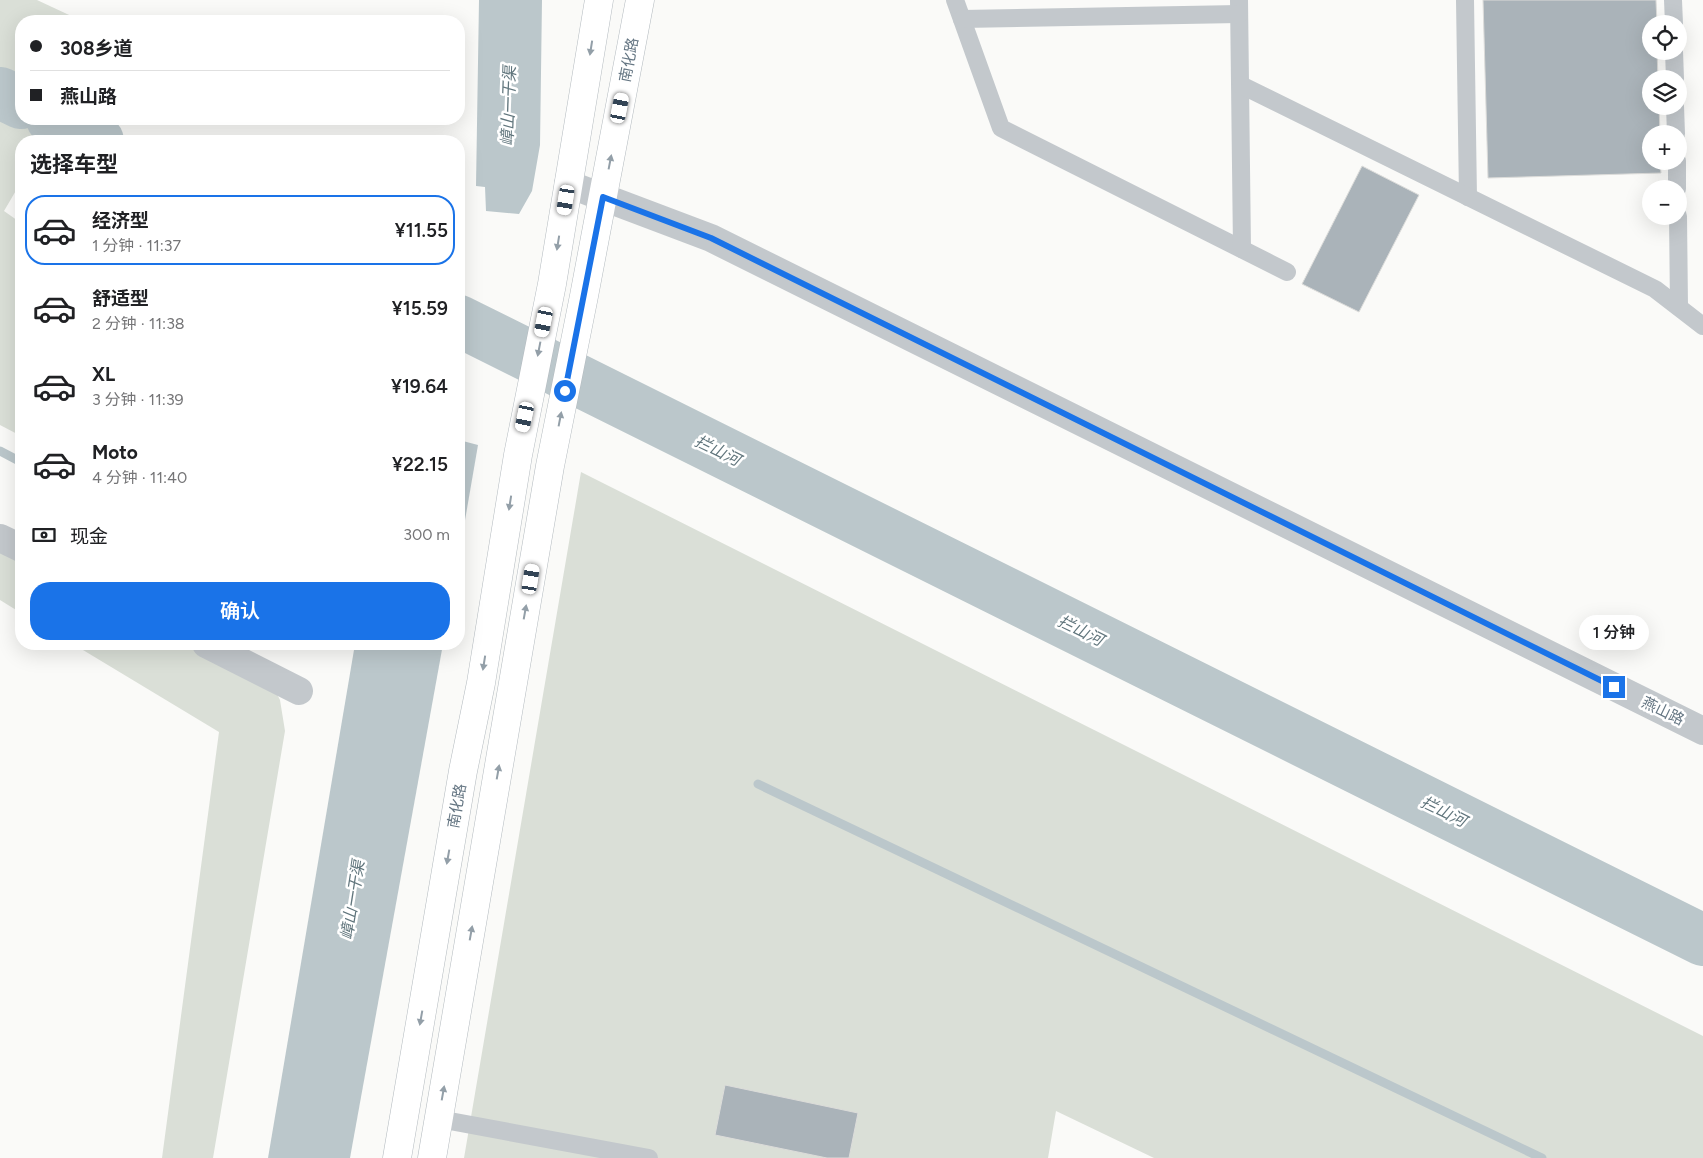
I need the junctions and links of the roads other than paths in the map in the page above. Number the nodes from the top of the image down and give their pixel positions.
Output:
1 (599, 0) edge
2 (640, 0) edge
3 (955, 0) edge
4 (1465, 0) edge
5 (1673, 0) edge
6 (1239, 7) edge
7 (1674, 15) edge
8 (962, 19) junction
9 (1240, 86) junction
10 (568, 184) junction
11 (603, 197) junction
12 (1468, 197) junction
13 (1678, 225) edge
14 (1242, 249) junction
15 (1287, 272) dead end
16 (1679, 308) junction
17 (1703, 326) edge
18 (0, 538) edge
19 (15, 545) edge
20 (218, 650) edge
21 (299, 692) dead end
22 (1703, 731) edge
23 (439, 1119) junction
24 (397, 1158) edge
25 (432, 1158) edge
26 (650, 1158) edge

1 -> 10 main road
11 -> 2 main road, 南化路
3 - 8 lane
4 - 12 lane
5 - 7 lane
6 - 8 lane
6 - 9 lane
8 - 14 lane
9 - 12 lane
9 - 14 lane
10 - 11 street, 燕山路
10 -> 24 main road, 南化路
11 - 22 street, 燕山路
23 -> 11 main road, 南化路
12 - 16 lane
13 - 16 lane
14 - 15 lane
16 - 17 lane
18 - 19 street
20 - 21 street
23 - 25 main road
23 - 26 lane

